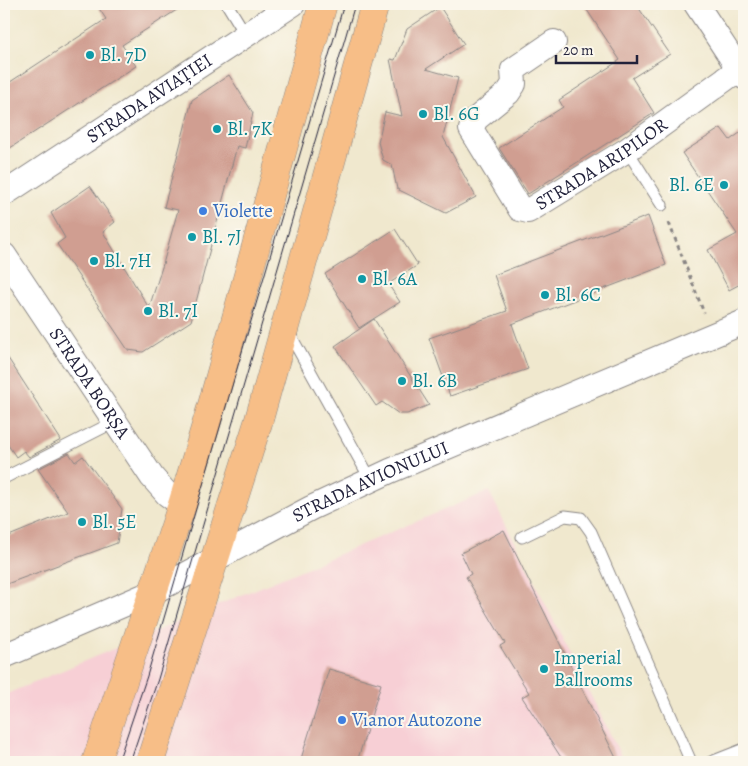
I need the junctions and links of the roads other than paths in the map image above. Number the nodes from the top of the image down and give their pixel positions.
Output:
1 (227, 4) edge
2 (294, 4) edge
3 (323, 4) edge
4 (375, 4) edge
5 (696, 4) edge
6 (246, 35) junction
7 (554, 42) dead end
8 (742, 73) edge
9 (626, 150) junction
10 (4, 194) edge
11 (662, 205) road end
12 (4, 255) edge
13 (744, 322) edge
14 (285, 325) junction
15 (114, 422) junction
16 (4, 478) edge
17 (371, 480) junction
18 (182, 505) junction
19 (522, 537) dead end
20 (214, 560) junction
21 (153, 592) junction
22 (4, 656) edge
23 (744, 749) edge
24 (96, 762) edge
25 (150, 762) edge
26 (691, 762) edge
27 (711, 762) edge

1 - 6 lane
2 - 6 street, STRADA AVIAȚIEI
3 - 18 main road
4 - 14 main road
5 - 8 street, STRADA ARIPILOR
6 - 10 street, STRADA AVIAȚIEI
7 - 9 street, STRADA ARIPILOR
8 - 9 street, STRADA ARIPILOR
9 - 11 lane
12 - 15 street, STRADA BORȘA
13 - 17 street, STRADA AVIONULUI
14 - 17 lane
14 - 20 main road
15 - 16 lane
15 - 18 street, STRADA BORȘA
17 - 20 street, STRADA AVIONULUI
18 - 21 main road
19 - 26 lane
20 - 21 street, STRADA AVIONULUI
20 - 25 main road
21 - 22 street, STRADA AVIONULUI
21 - 24 main road
23 - 27 lane

